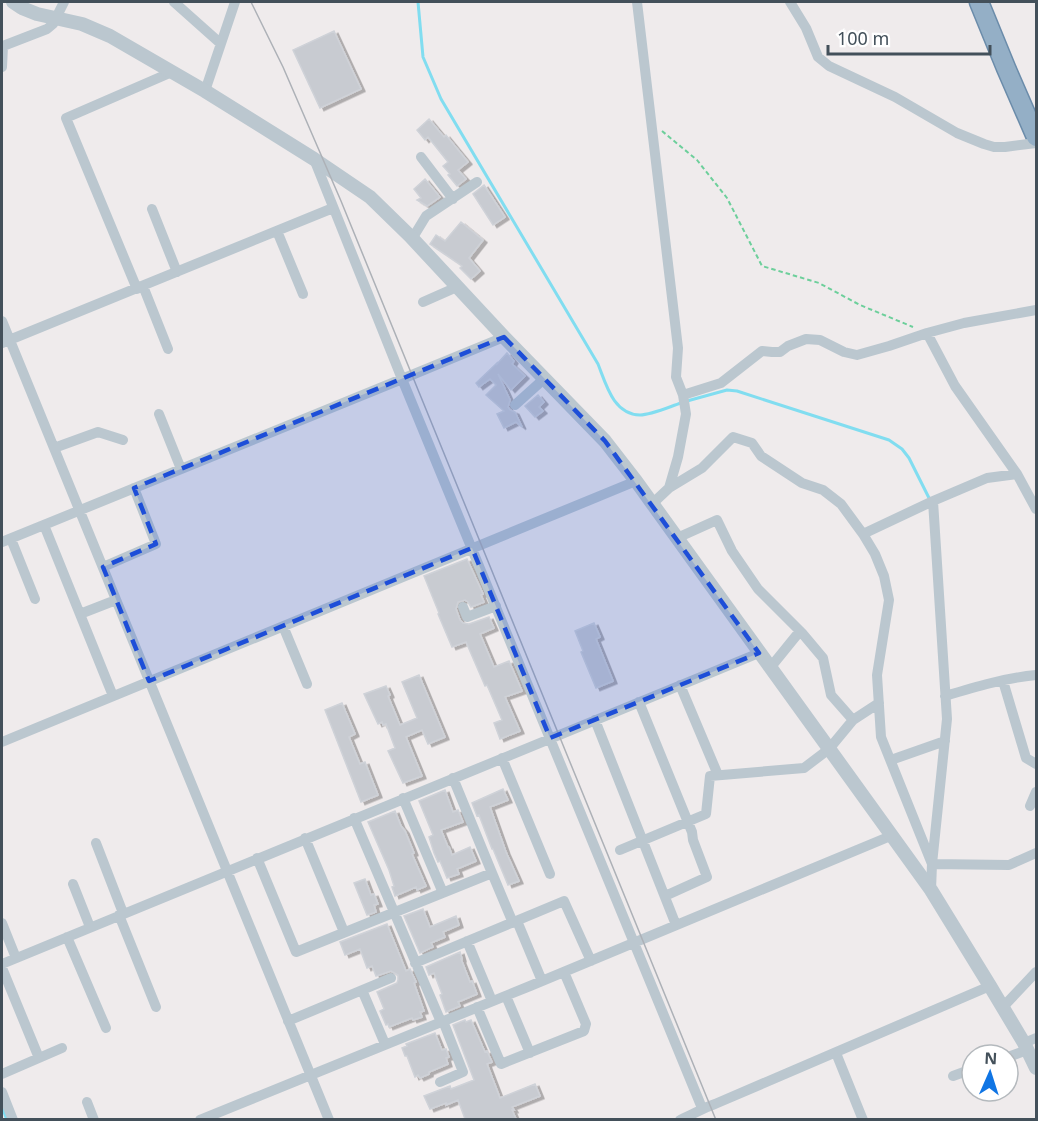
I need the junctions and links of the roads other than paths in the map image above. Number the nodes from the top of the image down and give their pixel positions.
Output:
1 (13, 2) edge
2 (64, 2) edge
3 (174, 2) edge
4 (235, 2) edge
5 (637, 2) edge
6 (790, 2) edge
7 (979, 2) edge
8 (56, 17) junction
9 (220, 43) junction
10 (2, 67) edge
11 (172, 72) junction
12 (205, 91) junction
13 (1036, 136) edge
14 (1036, 143) edge
15 (421, 157) dead end
16 (314, 159) junction
17 (477, 182) dead end
18 (453, 199) junction
19 (333, 208) junction
20 (152, 209) dead end
21 (277, 231) junction
22 (412, 239) junction
23 (177, 272) junction
24 (140, 287) junction
25 (458, 287) junction
26 (303, 294) dead end
27 (423, 302) dead end
28 (1036, 310) edge
29 (2, 321) edge
30 (927, 333) junction
31 (504, 337) junction
32 (5, 342) edge
33 (168, 349) dead end
34 (544, 378) junction
35 (402, 380) junction
36 (684, 399) junction
37 (515, 405) dead end
38 (159, 414) dead end
39 (123, 440) dead end
40 (54, 448) junction
41 (181, 469) junction
42 (1017, 474) junction
43 (636, 481) junction
44 (134, 488) junction
45 (669, 488) junction
46 (933, 501) junction
47 (652, 504) junction
48 (1036, 509) edge
49 (80, 511) junction
50 (44, 525) junction
51 (863, 534) junction
52 (677, 538) junction
53 (4, 541) edge
54 (472, 548) junction
55 (103, 567) junction
56 (35, 599) dead end
57 (116, 600) junction
58 (496, 606) junction
59 (463, 607) dead end
60 (80, 614) junction
61 (283, 626) junction
62 (800, 631) junction
63 (759, 652) junction
64 (770, 668) junction
65 (1036, 678) edge
66 (149, 681) junction
67 (1003, 681) junction
68 (307, 684) dead end
69 (680, 685) junction
70 (113, 696) junction
71 (945, 696) junction
72 (639, 702) junction
73 (879, 703) junction
74 (595, 720) junction
75 (853, 720) junction
76 (550, 738) junction
77 (945, 741) junction
78 (2, 742) edge
79 (829, 749) junction
80 (502, 758) junction
81 (891, 760) junction
82 (1036, 765) edge
83 (718, 775) junction
84 (453, 777) junction
85 (1036, 792) edge
86 (402, 798) junction
87 (1030, 806) dead end
88 (354, 818) junction
89 (688, 822) junction
90 (893, 835) junction
91 (305, 838) junction
92 (643, 841) junction
93 (96, 843) dead end
94 (620, 850) dead end
95 (1036, 853) edge
96 (257, 858) junction
97 (932, 864) junction
98 (226, 870) junction
99 (492, 873) junction
100 (550, 874) dead end
101 (73, 884) dead end
102 (931, 890) junction
103 (443, 893) junction
104 (664, 896) junction
105 (394, 912) junction
106 (121, 914) junction
107 (515, 922) junction
108 (2, 924) edge
109 (676, 925) junction
110 (90, 927) junction
111 (344, 932) junction
112 (67, 936) junction
113 (467, 941) junction
114 (633, 943) junction
115 (16, 958) junction
116 (591, 961) junction
117 (415, 963) junction
118 (2, 966) edge
119 (564, 972) junction
120 (1036, 972) edge
121 (391, 978) dead end
122 (542, 981) junction
123 (990, 986) junction
124 (362, 990) junction
125 (506, 996) junction
126 (492, 1001) junction
127 (156, 1007) dead end
128 (1003, 1007) junction
129 (477, 1008) junction
130 (288, 1021) junction
131 (442, 1022) junction
132 (106, 1029) dead end
133 (385, 1044) junction
134 (1029, 1044) edge
135 (62, 1048) dead end
136 (530, 1053) junction
137 (836, 1053) junction
138 (39, 1058) junction
139 (1036, 1068) edge
140 (2, 1074) edge
141 (310, 1074) junction
142 (960, 1074) edge
143 (953, 1076) dead end
144 (440, 1082) dead end
145 (2, 1094) edge
146 (87, 1102) dead end
147 (698, 1114) edge
148 (221, 1115) edge
149 (13, 1119) edge
150 (94, 1119) edge
151 (200, 1119) edge
152 (329, 1119) edge
153 (680, 1119) edge
154 (863, 1119) edge

1 - 8 street
2 - 8 street
3 - 9 street
4 - 9 street
5 - 36 street
6 - 14 street
7 - 13 highway
8 - 10 street
8 - 11 street
9 - 12 street
11 - 12 street
11 - 24 street
12 - 16 street
15 - 18 street
16 - 19 street
16 - 22 street
17 - 18 street
18 - 22 street
19 - 21 street
19 - 35 street
20 - 23 street
21 - 23 street
21 - 26 street
22 - 25 street
23 - 24 street
24 - 32 street
24 - 33 street
25 - 27 street
25 - 31 street
28 - 30 street
29 - 32 street
30 - 36 street
30 - 42 street
31 - 34 street
31 - 35 street
32 - 40 street
34 - 37 street
34 - 43 street
35 - 41 street
35 - 54 street
36 - 45 street
38 - 41 street
39 - 40 street
40 - 49 street
41 - 44 street
42 - 46 street
42 - 48 street
43 - 47 street
43 - 54 street
44 - 49 street
44 - 55 street
45 - 47 street
45 - 51 street
46 - 51 street
46 - 71 street
47 - 52 street
49 - 50 street
49 - 55 street
50 - 53 street
50 - 60 street
51 - 73 street
52 - 62 street
52 - 63 street
53 - 56 street
54 - 58 street
54 - 61 street
55 - 57 street
57 - 60 street
57 - 66 street
58 - 59 street
58 - 76 street
60 - 70 street
61 - 66 street
61 - 68 street
62 - 64 street
62 - 75 street
63 - 64 street
63 - 69 street
64 - 79 street
65 - 67 street
66 - 70 street
66 - 98 street
67 - 71 street
67 - 82 street
69 - 72 street
69 - 83 street
70 - 78 street
71 - 77 street
72 - 74 street
72 - 89 street
73 - 75 street
73 - 81 street
74 - 76 street
74 - 92 street
75 - 79 street
76 - 80 street
76 - 114 street
77 - 81 street
77 - 97 street
79 - 83 street
79 - 90 street
80 - 84 street
80 - 100 street
81 - 97 street
83 - 89 street
84 - 86 street
84 - 99 street
85 - 87 street
86 - 88 street
86 - 103 street
88 - 91 street
88 - 105 street
89 - 92 street
89 - 104 street
90 - 102 street
90 - 109 street
91 - 96 street
91 - 111 street
92 - 94 street
92 - 104 street
93 - 106 street
95 - 97 street
96 - 98 street
96 - 111 street
97 - 102 street
98 - 106 street
98 - 130 street
99 - 103 street
99 - 107 street
101 - 110 street
102 - 123 street
103 - 105 street
104 - 109 street
105 - 111 street
105 - 117 street
106 - 110 street
106 - 127 street
107 - 113 street
107 - 116 street
107 - 122 street
108 - 115 street
109 - 114 street
110 - 112 street
112 - 115 street
112 - 132 street
113 - 117 street
113 - 126 street
114 - 116 street
114 - 147 street
115 - 118 street
116 - 119 street
117 - 131 street
118 - 138 street
119 - 122 street
119 - 136 street
120 - 128 street
121 - 124 street
122 - 125 street
123 - 128 street
123 - 137 street
124 - 130 street
124 - 133 street
125 - 126 street
125 - 136 street
126 - 129 street
128 - 134 street
129 - 131 street
129 - 136 street
130 - 141 street
131 - 133 street
131 - 144 street
133 - 141 street
134 - 139 street
135 - 138 street
137 - 147 street
137 - 154 street
138 - 140 street
141 - 148 street
141 - 152 street
142 - 143 street
145 - 149 street
146 - 150 street
147 - 153 street
148 - 151 street

